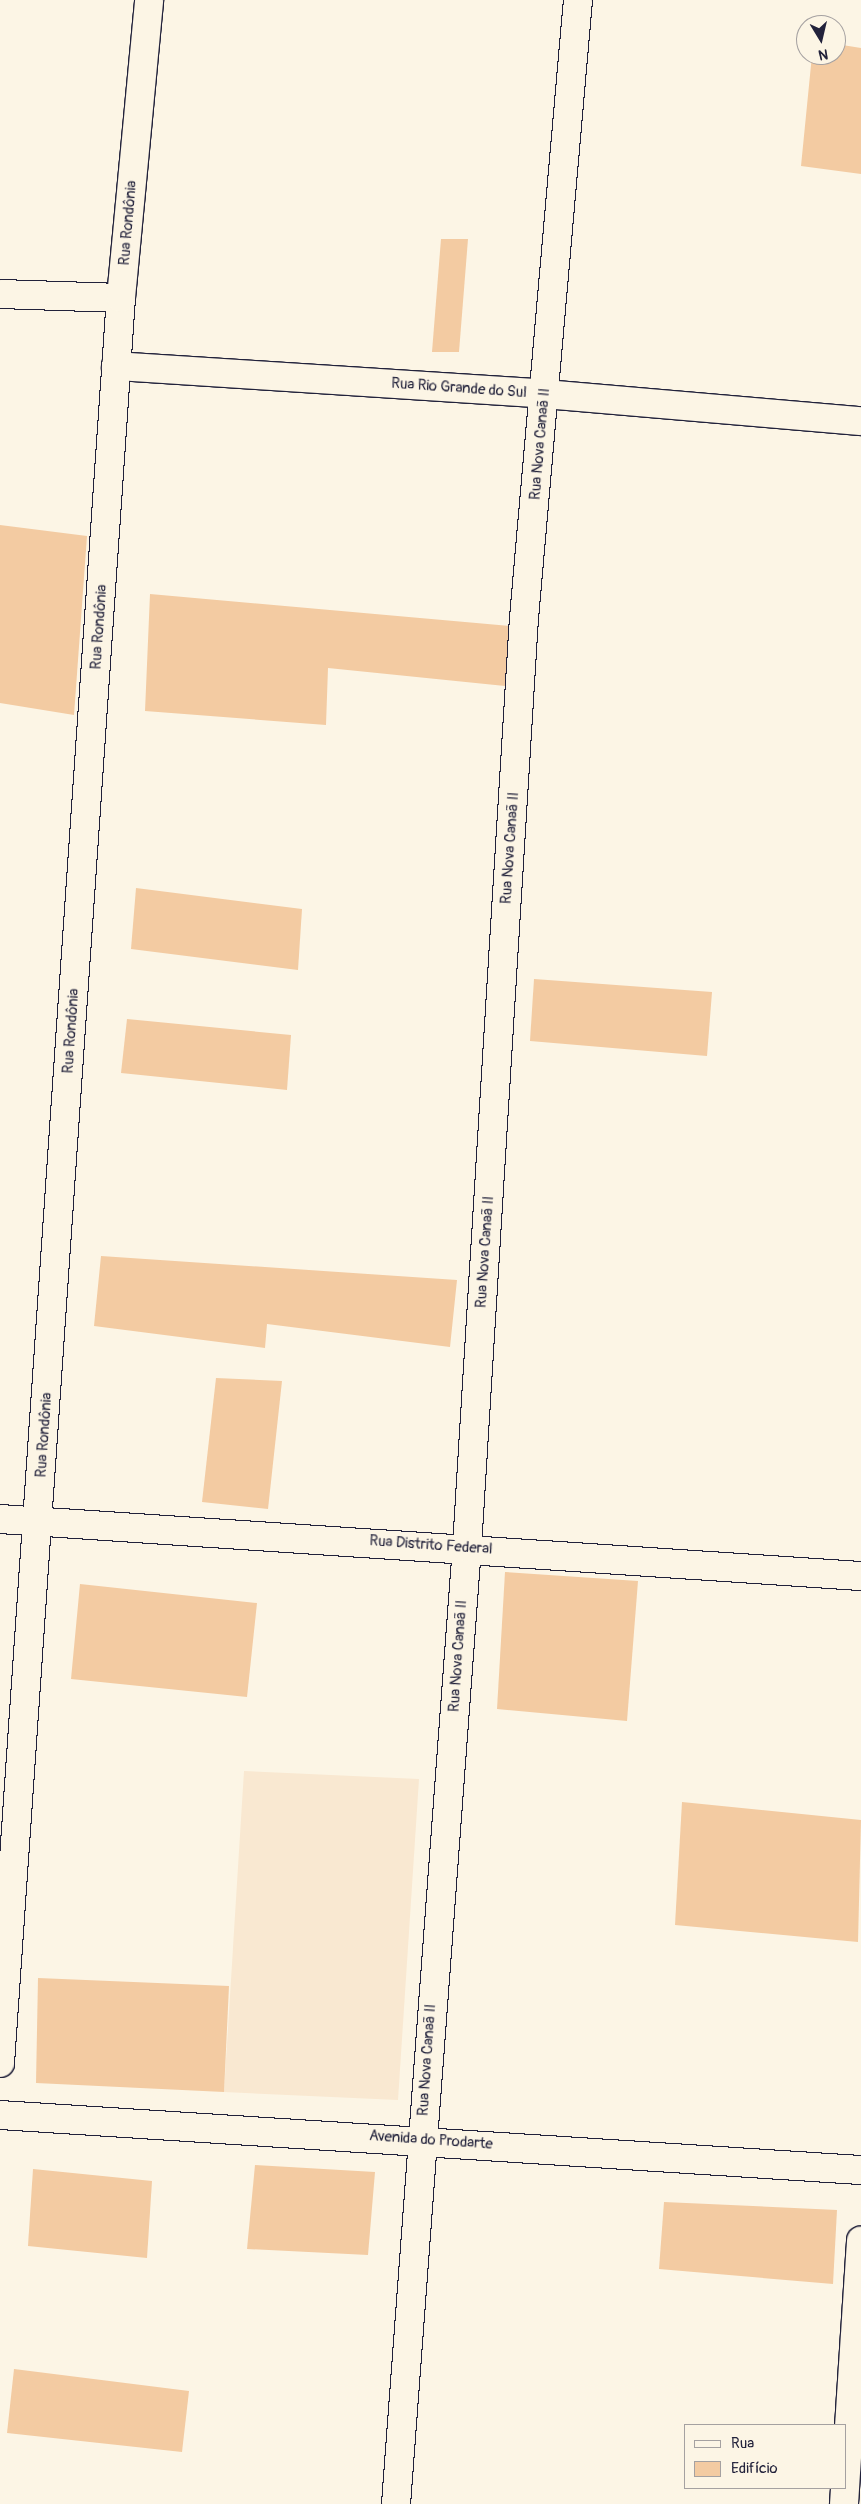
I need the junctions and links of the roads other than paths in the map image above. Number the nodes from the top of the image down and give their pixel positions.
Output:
1 (148, 0) edge
2 (578, 0) edge
3 (0, 294) edge
4 (121, 298) junction
5 (116, 366) junction
6 (544, 394) junction
7 (861, 421) edge
8 (0, 1519) edge
9 (38, 1522) junction
10 (467, 1547) junction
11 (861, 1576) edge
12 (0, 2063) edge
13 (0, 2115) edge
14 (421, 2139) junction
15 (861, 2170) edge
16 (861, 2241) edge
17 (846, 2473) edge
18 (845, 2489) edge
19 (396, 2504) edge
20 (844, 2504) edge

1 - 4 street, Rua Rondônia
2 - 6 street, Rua Nova Canaã II
3 - 4 street
4 - 5 street, Rua Rondônia
5 - 6 street, Rua Rio Grande do Sul
5 - 9 street, Rua Rondônia
6 - 7 street, Rua Rio Grande do Sul
6 - 10 street, Rua Nova Canaã II
8 - 9 street, Rua Distrito Federal
9 - 10 street, Rua Distrito Federal
9 - 12 street, Rua Rondônia
10 - 11 street, Rua Distrito Federal
10 - 14 street, Rua Nova Canaã II
13 - 14 street, Avenida do Prodarte
14 - 15 street, Avenida do Prodarte
14 - 19 street, Rua Nova Canaã II
16 - 17 street
18 - 20 street

